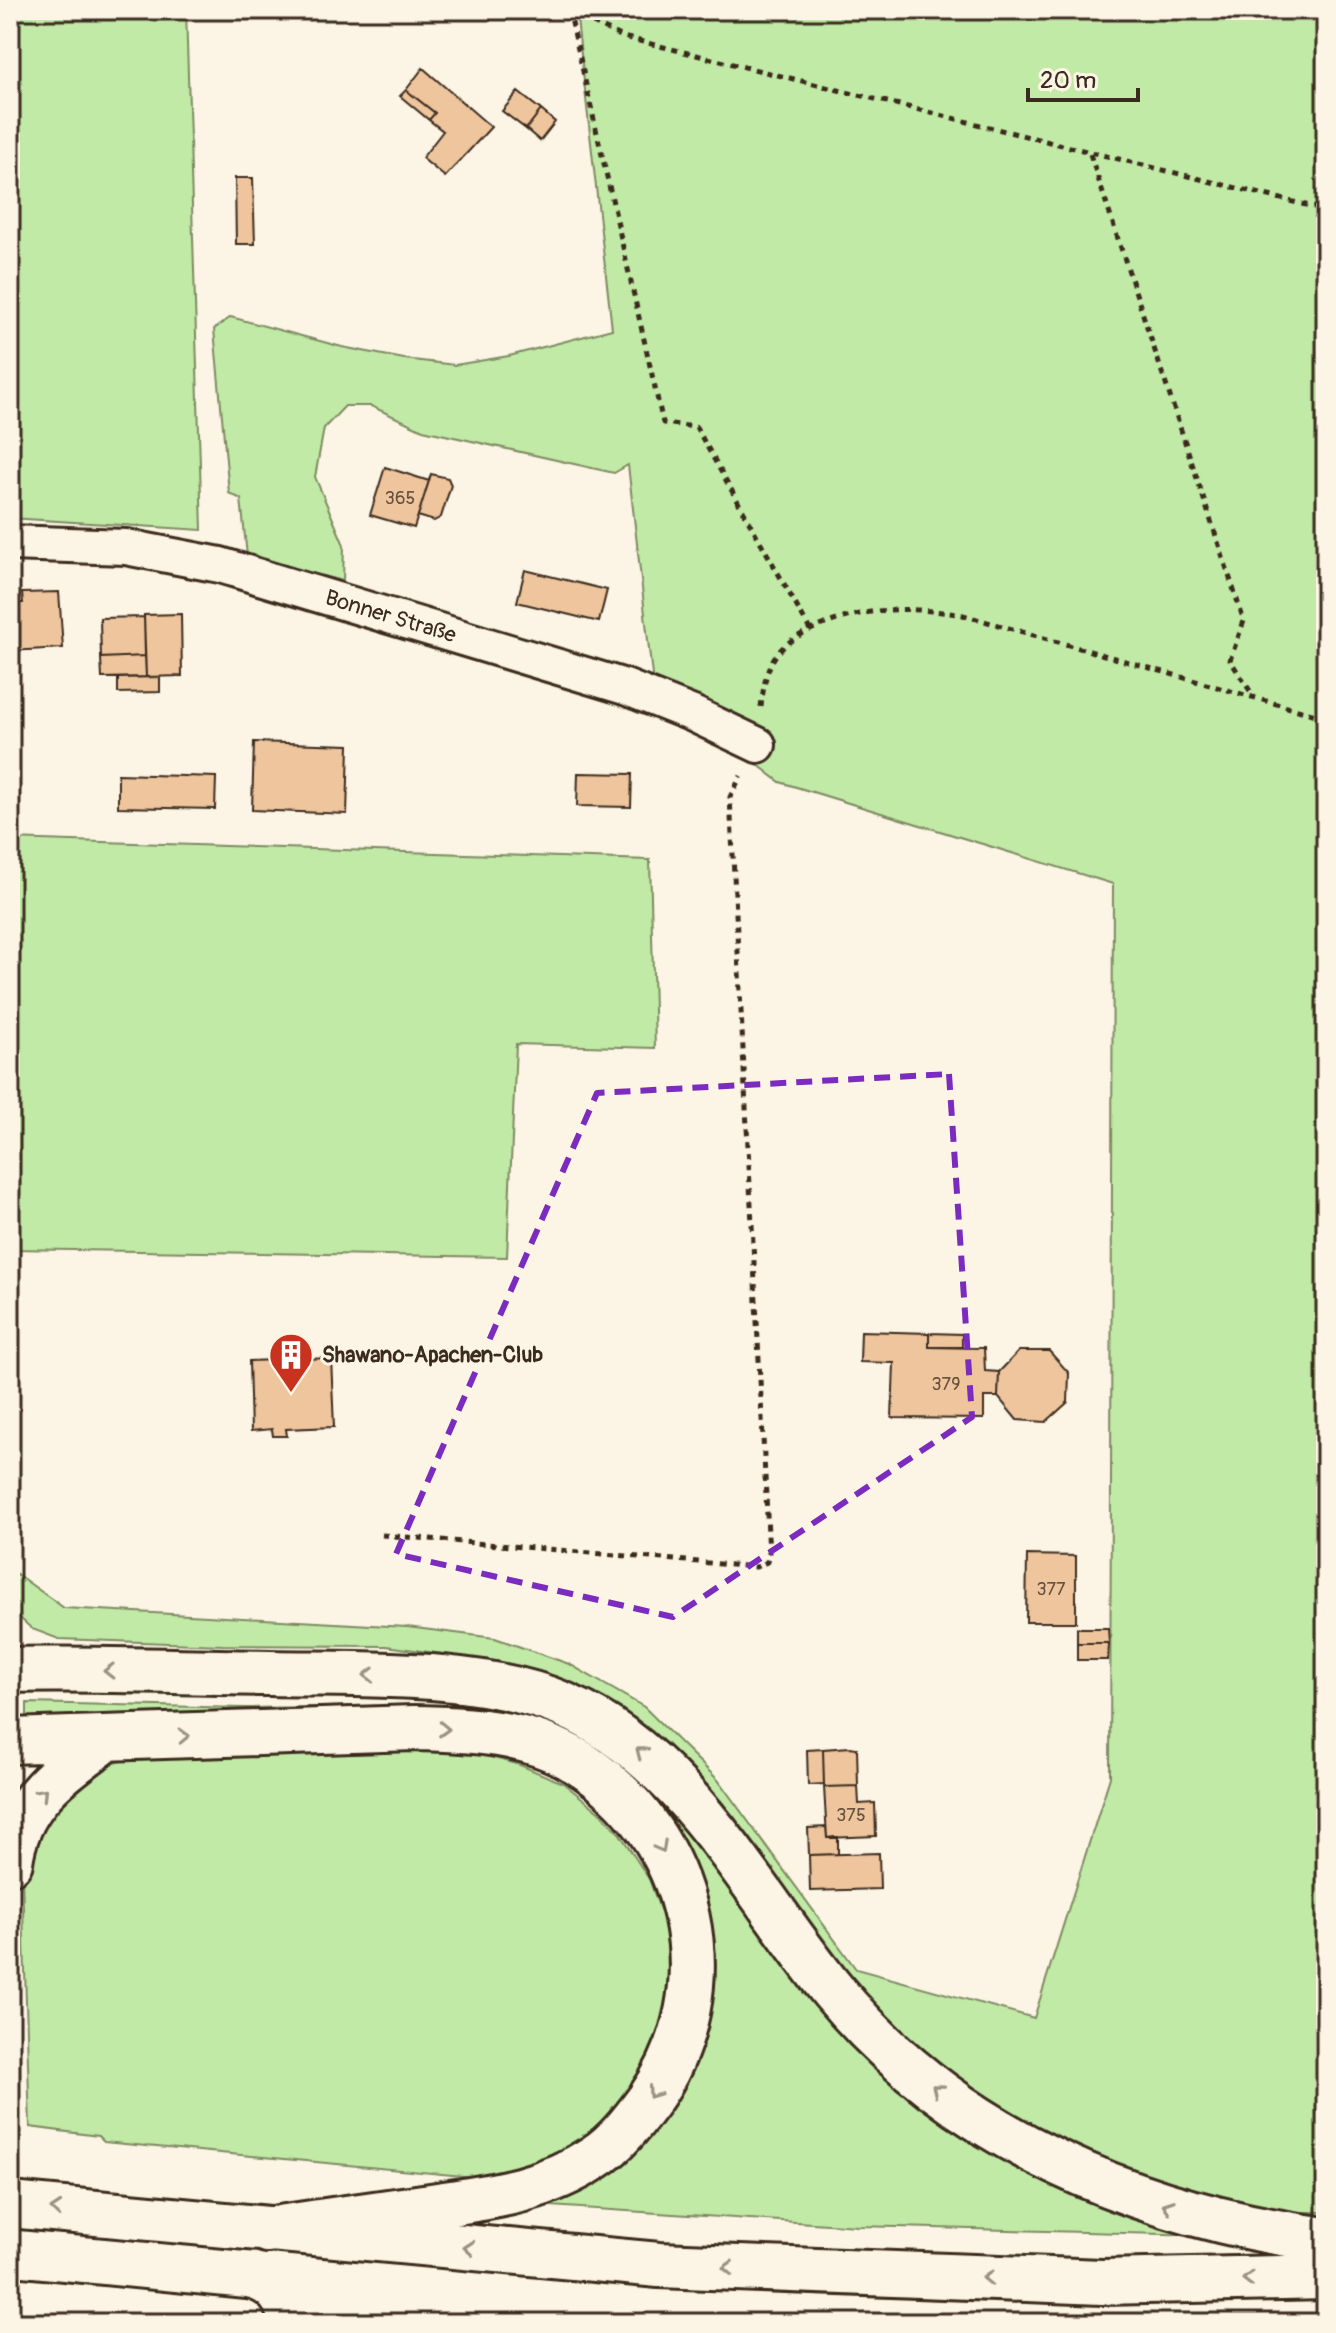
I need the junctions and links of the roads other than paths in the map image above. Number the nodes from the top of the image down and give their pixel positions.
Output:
1 (10, 543) edge
2 (758, 745) road end
3 (10, 1670) edge
4 (106, 1739) junction
5 (10, 1741) edge
6 (10, 1862) edge
7 (10, 2205) edge
8 (267, 2230) junction
9 (1326, 2240) edge
10 (1326, 2277) edge
11 (10, 2300) edge
12 (243, 2323) edge

1 - 2 street, Bonner Straße
9 -> 3 highway
4 - 5 highway
6 -> 4 highway
4 -> 8 highway
8 -> 7 highway
10 -> 8 highway
11 - 12 highway

